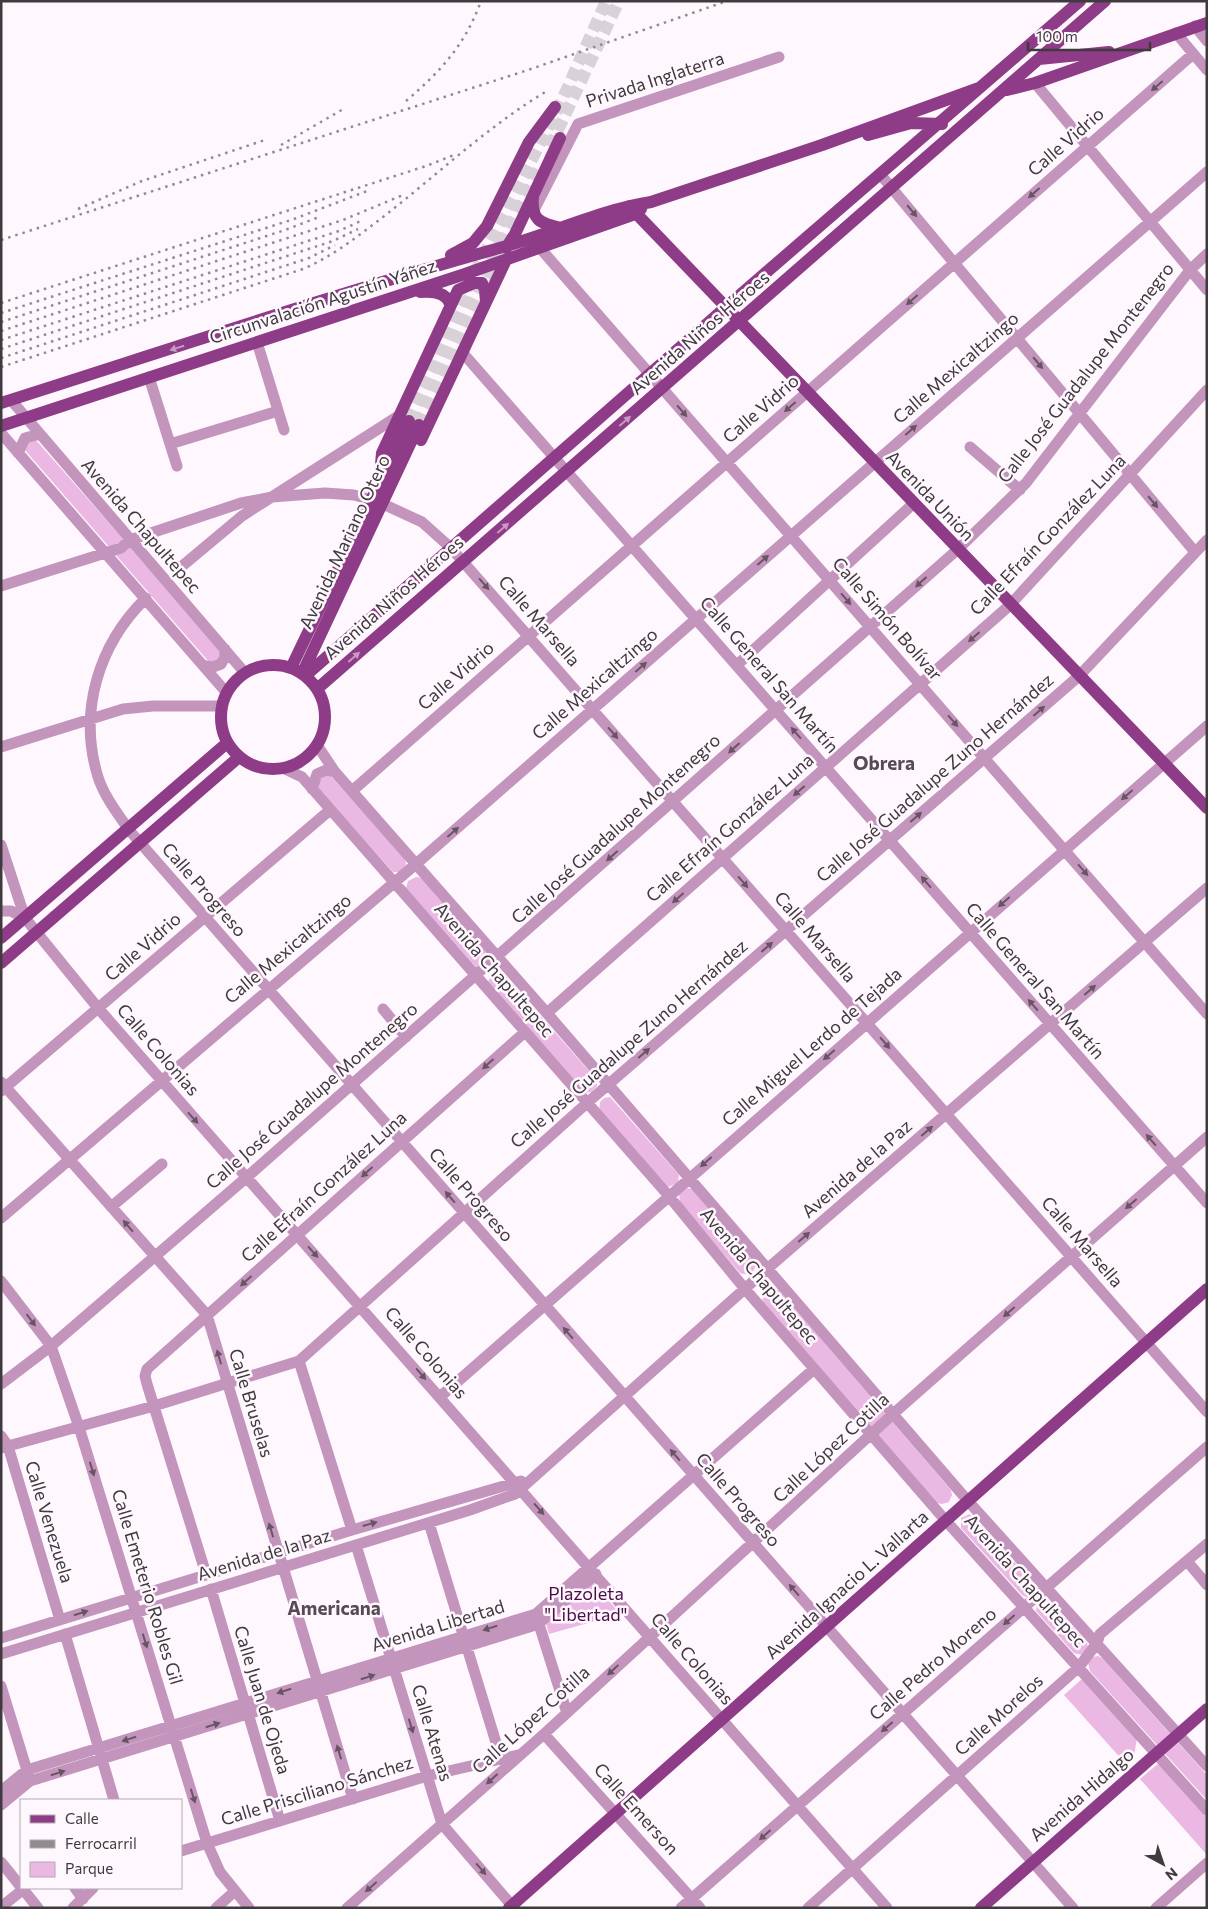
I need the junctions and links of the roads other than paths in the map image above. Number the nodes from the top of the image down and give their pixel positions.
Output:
1 (1080, 1) edge
2 (1105, 1) edge
3 (1201, 25) edge
4 (1069, 32) junction
5 (1176, 33) junction
6 (1207, 41) edge
7 (1124, 50) junction
8 (1194, 54) junction
9 (1080, 55) junction
10 (780, 57) dead end
11 (1012, 59) junction
12 (1040, 59) junction
13 (1207, 70) edge
14 (1035, 83) junction
15 (979, 88) junction
16 (1002, 92) junction
17 (555, 107) dead end
18 (939, 123) junction
19 (961, 127) junction
20 (560, 138) tunnel mouth
21 (822, 145) junction
22 (1088, 146) junction
23 (1207, 172) edge
24 (880, 174) junction
25 (892, 188) junction
26 (533, 192) junction
27 (632, 210) junction
28 (533, 212) junction
29 (1150, 221) junction
30 (561, 228) junction
31 (509, 245) junction
32 (540, 248) junction
33 (1207, 254) edge
34 (506, 260) junction
35 (955, 263) junction
36 (1190, 270) junction
37 (406, 274) junction
38 (449, 280) junction
39 (1207, 290) edge
40 (394, 297) junction
41 (486, 302) junction
42 (450, 304) junction
43 (725, 308) junction
44 (739, 322) junction
45 (215, 336) junction
46 (1017, 338) junction
47 (257, 342) junction
48 (462, 352) junction
49 (220, 354) junction
50 (650, 374) junction
51 (149, 377) junction
52 (662, 389) junction
53 (1207, 390) edge
54 (806, 392) junction
55 (6, 402) edge
56 (278, 411) junction
57 (1080, 414) junction
58 (26, 419) junction
59 (409, 420) junction
60 (1, 426) edge
61 (284, 430) dead end
62 (1, 433) edge
63 (40, 434) junction
64 (170, 444) junction
65 (970, 447) dead end
66 (18, 453) junction
67 (554, 457) junction
68 (727, 462) junction
69 (874, 462) junction
70 (178, 466) dead end
71 (567, 472) junction
72 (1131, 475) junction
73 (384, 487) junction
74 (1020, 490) junction
75 (272, 497) junction
76 (377, 502) junction
77 (913, 504) junction
78 (791, 535) junction
79 (130, 540) junction
80 (1207, 540) edge
81 (632, 545) junction
82 (452, 548) junction
83 (957, 550) junction
84 (1195, 552) junction
85 (106, 553) junction
86 (464, 561) junction
87 (181, 567) dead end
88 (830, 580) junction
89 (1, 586) edge
90 (146, 598) junction
91 (1010, 604) junction
92 (696, 619) junction
93 (871, 627) junction
94 (528, 636) junction
95 (225, 650) junction
96 (737, 665) junction
97 (206, 666) junction
98 (245, 673) junction
99 (299, 673) junction
100 (1079, 676) junction
101 (921, 684) junction
102 (317, 689) junction
103 (226, 692) junction
104 (222, 706) junction
105 (593, 709) junction
106 (776, 710) junction
107 (91, 717) junction
108 (1207, 726) edge
109 (227, 743) junction
110 (317, 745) junction
111 (1, 747) edge
112 (239, 757) junction
113 (985, 757) junction
114 (1164, 764) junction
115 (826, 767) junction
116 (283, 768) junction
117 (335, 772) junction
118 (312, 789) junction
119 (352, 791) junction
120 (673, 802) junction
121 (1207, 808) edge
122 (330, 810) junction
123 (129, 830) junction
124 (890, 840) junction
125 (141, 844) junction
126 (1, 845) edge
127 (1065, 849) junction
128 (723, 858) junction
129 (416, 864) junction
130 (394, 882) junction
131 (1207, 888) edge
132 (1, 912) edge
133 (204, 917) junction
134 (25, 918) junction
135 (786, 930) junction
136 (970, 932) junction
137 (36, 933) junction
138 (1, 938) edge
139 (1145, 942) junction
140 (498, 957) junction
141 (1, 963) edge
142 (476, 976) junction
143 (267, 989) junction
144 (98, 1008) junction
145 (383, 1009) dead end
146 (547, 1014) junction
147 (1207, 1014) edge
148 (866, 1022) junction
149 (1050, 1025) junction
150 (525, 1032) junction
151 (406, 1037) junction
152 (161, 1081) junction
153 (352, 1085) junction
154 (608, 1085) junction
155 (3, 1087) edge
156 (587, 1103) junction
157 (947, 1114) junction
158 (1207, 1137) edge
159 (401, 1142) junction
160 (71, 1161) junction
161 (162, 1164) dead end
162 (1174, 1166) junction
163 (247, 1177) junction
164 (688, 1178) junction
165 (668, 1195) junction
166 (1207, 1203) edge
167 (111, 1207) junction
168 (464, 1213) junction
169 (1, 1218) edge
170 (298, 1234) junction
171 (155, 1257) junction
172 (1071, 1257) junction
173 (767, 1269) junction
174 (1, 1281) edge
175 (745, 1289) junction
176 (1207, 1289) edge
177 (361, 1305) junction
178 (544, 1305) junction
179 (207, 1315) junction
180 (1146, 1343) junction
181 (51, 1346) junction
182 (299, 1361) junction
183 (814, 1369) junction
184 (227, 1383) junction
185 (1, 1384) edge
186 (441, 1396) junction
187 (624, 1396) junction
188 (154, 1406) junction
189 (1207, 1412) edge
190 (893, 1414) junction
191 (79, 1427) junction
192 (871, 1434) junction
193 (1, 1436) edge
194 (4, 1447) edge
195 (1207, 1447) edge
196 (694, 1476) junction
197 (519, 1486) junction
198 (968, 1501) junction
199 (946, 1520) junction
200 (430, 1523) junction
201 (352, 1530) junction
202 (753, 1543) junction
203 (1207, 1544) edge
204 (356, 1545) junction
205 (278, 1552) junction
206 (1187, 1561) junction
207 (283, 1567) junction
208 (593, 1571) junction
209 (206, 1574) junction
210 (1207, 1585) edge
211 (1046, 1588) junction
212 (210, 1589) junction
213 (132, 1597) junction
214 (1024, 1607) junction
215 (136, 1612) junction
216 (60, 1620) junction
217 (538, 1620) junction
218 (826, 1627) junction
219 (65, 1634) junction
220 (648, 1637) junction
221 (1, 1638) edge
222 (466, 1642) junction
223 (1097, 1643) junction
224 (1, 1654) edge
225 (393, 1664) junction
226 (1079, 1667) junction
227 (1, 1686) edge
228 (319, 1686) junction
229 (247, 1708) junction
230 (1207, 1709) edge
231 (567, 1713) junction
232 (902, 1714) junction
233 (722, 1719) junction
234 (173, 1731) junction
235 (1178, 1733) junction
236 (544, 1734) junction
237 (101, 1753) junction
238 (1156, 1753) junction
239 (521, 1754) junction
240 (501, 1759) junction
241 (1207, 1766) edge
242 (28, 1776) junction
243 (427, 1776) junction
244 (957, 1776) junction
245 (1, 1791) edge
246 (114, 1799) edge
247 (353, 1799) junction
248 (1, 1805) edge
249 (798, 1806) junction
250 (1207, 1810) edge
251 (617, 1812) junction
252 (280, 1821) junction
253 (442, 1824) junction
254 (207, 1843) junction
255 (182, 1851) edge
256 (1, 1862) edge
257 (1033, 1862) junction
258 (1207, 1863) edge
259 (852, 1869) junction
260 (20, 1884) edge
261 (22, 1889) edge
262 (24, 1889) edge
263 (76, 1889) edge
264 (92, 1889) edge
265 (235, 1891) junction
266 (83, 1898) junction
267 (692, 1898) junction
268 (1, 1907) edge
269 (512, 1907) edge
270 (1159, 1907) edge
271 (38, 1908) edge
272 (73, 1908) edge
273 (216, 1908) edge
274 (249, 1908) edge
275 (347, 1908) edge
276 (681, 1908) edge
277 (700, 1908) edge
278 (808, 1908) edge
279 (887, 1908) edge
280 (981, 1908) edge
281 (1072, 1908) edge

1 - 11 main road, Avenida Niños Héroes
2 - 4 main road, Avenida Niños Héroes
3 - 5 main road
3 - 6 street
4 - 9 main road
4 - 12 main road, Avenida Niños Héroes
5 - 7 main road
5 - 8 street
7 - 9 main road
7 - 14 main road
8 - 13 street
8 -> 22 street, Calle Vidrio
9 - 12 main road
10 - 28 street, Privada Inglaterra
11 - 12 main road
11 - 15 main road, Avenida Niños Héroes
12 - 16 main road, Avenida Niños Héroes
14 - 16 main road
14 - 22 street
15 - 18 main road, Avenida Niños Héroes
15 - 21 main road, Circunvalación Agustín Yáñez
16 - 19 main road, Avenida Niños Héroes
17 - 37 main road
18 - 19 main road, Circunvalación Agustín Yáñez
18 - 21 main road, Circunvalación Agustín Yáñez
18 - 24 main road, Avenida Niños Héroes
19 - 25 main road, Avenida Niños Héroes
20 - 26 main road
21 - 27 main road, Circunvalación Agustín Yáñez
22 - 29 street
22 -> 35 street, Calle Vidrio
23 - 29 street, Calle Mexicaltzingo
24 - 25 street
24 - 43 main road, Avenida Niños Héroes
25 -> 35 street
25 - 44 main road, Avenida Niños Héroes
26 - 28 main road
26 - 31 main road
27 - 30 main road, Circunvalación Agustín Yáñez
27 - 32 main road, Circunvalación Agustín Yáñez
27 - 43 main road, Avenida Unión
28 - 30 main road
29 - 36 street
29 - 46 street, Calle Mexicaltzingo
30 - 31 main road, Circunvalación Agustín Yáñez
31 - 37 main road, Circunvalación Agustín Yáñez
31 - 38 main road
32 - 34 main road, Circunvalación Agustín Yáñez
32 - 50 street, Calle Simón Bolívar
33 - 36 street, Calle José Guadalupe Montenegro
34 - 38 main road, Circunvalación Agustín Yáñez
34 - 41 main road
35 - 46 street
35 -> 54 street, Calle Vidrio
36 - 39 street
36 - 57 street, Calle José Guadalupe Montenegro
37 - 45 main road, Circunvalación Agustín Yáñez
38 - 40 main road, Circunvalación Agustín Yáñez
40 - 42 main road
40 - 47 main road, Circunvalación Agustín Yáñez
41 - 42 main road
41 - 48 main road
42 - 59 main road
43 - 44 main road, Avenida Unión
43 - 50 main road, Avenida Niños Héroes
44 - 52 main road, Avenida Niños Héroes
44 - 54 main road, Avenida Unión
45 - 49 main road
45 -> 55 main road, Circunvalación Agustín Yáñez
46 -> 57 street
69 -> 46 street, Calle Mexicaltzingo
47 - 49 main road, Circunvalación Agustín Yáñez
47 - 56 street
48 - 67 street, Calle General San Martín
48 - 73 main road
49 - 51 main road, Circunvalación Agustín Yáñez
50 - 52 street, Calle Simón Bolívar
50 - 67 main road, Avenida Niños Héroes
51 - 58 main road, Circunvalación Agustín Yáñez
51 - 64 street
52 -> 68 street, Calle Simón Bolívar
71 -> 52 main road, Avenida Niños Héroes
53 - 72 street, Calle Efraín González Luna
54 -> 68 street, Calle Vidrio
54 - 69 main road, Avenida Unión
55 - 58 street, Avenida Chapultepec
56 - 61 street
56 - 64 street
57 - 72 street
57 - 74 street, Calle José Guadalupe Montenegro
58 - 60 main road, Circunvalación Agustín Yáñez
58 - 63 street, Avenida Chapultepec
59 - 73 main road, Avenida Mariano Otero
59 - 73 main road
59 - 75 street
62 - 66 street
63 - 66 street
63 - 79 street, Avenida Chapultepec
64 - 70 street
65 - 74 street
66 - 85 street
67 - 71 street, Calle General San Martín
67 - 82 main road, Avenida Niños Héroes
68 - 78 street, Calle Simón Bolívar
68 - 81 street, Calle Vidrio
69 - 77 main road, Avenida Unión
69 - 78 street, Calle Mexicaltzingo
71 - 81 street, Calle General San Martín
86 -> 71 main road, Avenida Niños Héroes
72 -> 84 street
72 - 91 street, Calle Efraín González Luna
73 - 76 main road, Avenida Mariano Otero
74 - 83 street, Calle José Guadalupe Montenegro
75 - 76 street, Calle Marsella
75 - 79 street, Calle Marsella
75 - 87 street
76 - 82 street, Calle Marsella
76 - 99 main road, Avenida Mariano Otero
77 - 83 main road, Avenida Unión
77 - 88 street
78 - 88 street, Calle Simón Bolívar
92 -> 78 street, Calle Mexicaltzingo
79 - 85 street, Calle Marsella
79 - 95 street, Avenida Chapultepec
80 - 84 street, Calle José Guadalupe Zuno Hernández
81 - 92 street, Calle General San Martín
81 - 94 street, Calle Vidrio
82 - 86 street, Calle Marsella
82 - 99 main road, Avenida Niños Héroes
83 - 91 main road, Avenida Unión
83 -> 93 street, Calle José Guadalupe Montenegro
84 - 100 street, Calle José Guadalupe Zuno Hernández
85 - 89 street, Calle Marsella
85 - 90 street
86 -> 94 street, Calle Marsella
102 -> 86 main road, Avenida Niños Héroes
88 -> 93 street, Calle Simón Bolívar
88 - 96 street
90 - 97 street
90 - 107 street, Calle Progreso
91 - 100 main road, Avenida Unión
91 -> 101 street, Calle Efraín González Luna
92 - 96 street, Calle General San Martín
105 -> 92 street, Calle Mexicaltzingo
93 - 101 street, Calle Simón Bolívar
93 - 106 street, Calle José Guadalupe Montenegro
94 - 105 street, Calle Marsella
94 - 119 street, Calle Vidrio
95 - 97 street
95 - 98 street, Avenida Chapultepec
96 - 106 street, Calle General San Martín
97 - 103 street
98 - 99 main road
98 - 103 main road
99 - 102 main road
113 -> 100 street, Calle José Guadalupe Zuno Hernández
100 - 114 main road, Avenida Unión
101 -> 113 street, Calle Simón Bolívar
101 - 115 street, Calle Efraín González Luna
102 - 110 main road
103 - 104 main road
104 - 107 street
104 - 109 main road
105 -> 120 street, Calle Marsella
129 -> 105 street, Calle Mexicaltzingo
115 -> 106 street, Calle General San Martín
106 -> 120 street, Calle José Guadalupe Montenegro
107 - 111 street
107 - 123 street, Calle Progreso
108 - 114 street, Calle Miguel Lerdo de Tejada
109 - 112 main road
109 - 123 main road
110 - 116 main road
110 - 117 street, Avenida Chapultepec
112 - 116 main road
112 - 125 main road
124 -> 113 street, Calle José Guadalupe Zuno Hernández
113 - 127 street, Calle Simón Bolívar
114 - 121 main road, Avenida Unión
114 -> 127 street, Calle Miguel Lerdo de Tejada
115 - 124 street, Calle General San Martín
115 -> 128 street, Calle Efraín González Luna
116 - 118 street, Avenida Chapultepec
117 - 118 street
117 - 119 street, Avenida Chapultepec
118 - 122 street, Avenida Chapultepec
119 - 129 street, Avenida Chapultepec
120 - 128 street, Calle Marsella
120 -> 140 street, Calle José Guadalupe Montenegro
122 - 130 street, Avenida Chapultepec
122 - 133 street, Calle Vidrio
123 - 125 street, Calle Progreso
123 - 134 main road
124 - 135 street, Calle José Guadalupe Zuno Hernández
136 -> 124 street, Calle General San Martín
125 - 133 street, Calle Progreso
125 - 137 main road
126 - 134 street, Calle Colonias
127 -> 136 street, Calle Miguel Lerdo de Tejada
127 -> 139 street, Calle Simón Bolívar
128 -> 135 street, Calle Marsella
128 -> 146 street, Calle Efraín González Luna
129 - 130 street, Calle Mexicaltzingo
129 - 140 street, Avenida Chapultepec
130 - 142 street, Avenida Chapultepec
130 - 143 street, Calle Mexicaltzingo
131 - 139 street, Avenida de la Paz
132 - 134 street
133 - 143 street, Calle Progreso
133 - 144 street, Calle Vidrio
134 - 137 street, Calle Colonias
134 - 138 main road
135 - 148 street, Calle Marsella
154 -> 135 street, Calle José Guadalupe Zuno Hernández
136 - 148 street, Calle Miguel Lerdo de Tejada
149 -> 136 street, Calle General San Martín
137 - 141 main road
137 - 144 street, Calle Colonias
139 - 147 street, Calle Simón Bolívar
149 -> 139 street, Avenida de la Paz
140 - 142 street, Calle José Guadalupe Montenegro
140 - 146 street, Avenida Chapultepec
142 - 150 street, Avenida Chapultepec
142 - 151 street, Calle José Guadalupe Montenegro
143 - 152 street, Calle Mexicaltzingo
143 - 153 street, Calle Progreso
144 - 152 street, Calle Colonias
144 - 155 street, Calle Vidrio
145 - 151 street
146 - 154 street, Avenida Chapultepec
148 -> 157 street, Calle Marsella
148 -> 164 street, Calle Miguel Lerdo de Tejada
149 - 157 street, Avenida de la Paz
162 -> 149 street, Calle General San Martín
150 - 156 street, Avenida Chapultepec
150 -> 159 street, Calle Efraín González Luna
151 - 153 street, Calle José Guadalupe Montenegro
152 - 160 street, Calle Mexicaltzingo
152 -> 163 street, Calle Colonias
153 - 159 street, Calle Progreso
153 - 163 street, Calle José Guadalupe Montenegro
154 - 156 street, Calle José Guadalupe Zuno Hernández
154 - 164 street, Avenida Chapultepec
155 - 160 street, Calle Bruselas
156 - 165 street, Avenida Chapultepec
156 - 168 street, Calle José Guadalupe Zuno Hernández
157 - 172 street, Calle Marsella
173 -> 157 street, Avenida de la Paz
158 - 162 street, Calle López Cotilla
168 -> 159 street, Calle Progreso
159 -> 170 street, Calle Efraín González Luna
160 - 167 street, Calle Bruselas
160 - 169 street, Calle Mexicaltzingo
161 - 167 street
162 - 166 street, Calle General San Martín
162 -> 172 street, Calle López Cotilla
163 - 170 street, Calle Colonias
163 - 171 street, Calle José Guadalupe Montenegro
164 - 165 street, Calle Miguel Lerdo de Tejada
164 - 173 street, Avenida Chapultepec
165 - 175 street, Avenida Chapultepec
165 - 178 street, Calle Miguel Lerdo de Tejada
171 -> 167 street, Calle Bruselas
168 - 177 street, Calle José Guadalupe Zuno Hernández
168 - 178 street, Calle Progreso
170 -> 177 street, Calle Colonias
170 -> 179 street, Calle Efraín González Luna
171 - 179 street, Calle Bruselas
171 - 181 street, Calle José Guadalupe Montenegro
172 - 180 street, Calle Marsella
172 -> 190 street, Calle López Cotilla
173 - 175 street, Avenida de la Paz
173 - 190 street, Avenida Chapultepec
174 -> 181 street, Calle Emeterio Robles Gil
175 - 183 street, Avenida Chapultepec
175 - 187 street, Avenida de la Paz
176 - 180 main road, Avenida Ignacio L. Vallarta
177 - 182 street, Calle José Guadalupe Zuno Hernández
177 -> 186 street, Calle Colonias
178 - 186 street, Calle Miguel Lerdo de Tejada
187 -> 178 street, Calle Progreso
184 -> 179 street, Calle Bruselas
179 - 188 street, Calle Efraín González Luna
180 - 189 street, Calle Marsella
180 - 198 main road, Avenida Ignacio L. Vallarta
181 - 185 street, Calle José Guadalupe Montenegro
181 - 191 street, Calle Emeterio Robles Gil
182 - 184 street, Calle José Guadalupe Zuno Hernández
182 - 201 street
183 - 192 street, Avenida Chapultepec
183 - 196 street, Avenida Libertad
184 - 188 street, Calle José Guadalupe Zuno Hernández
205 -> 184 street, Calle Bruselas
186 - 197 street, Calle Colonias
196 -> 187 street, Calle Progreso
187 - 197 street, Avenida de la Paz
188 - 191 street, Calle José Guadalupe Zuno Hernández
188 - 209 street
190 - 192 street, Calle López Cotilla
190 - 198 street, Avenida Chapultepec
191 - 194 street, Calle José Guadalupe Zuno Hernández
191 -> 213 street, Calle Emeterio Robles Gil
192 - 199 street, Avenida Chapultepec
192 - 202 street, Calle López Cotilla
193 - 194 street, Calle Venezuela
194 - 216 street, Calle Venezuela
195 - 211 street, Calle Pedro Moreno
196 - 202 street, Calle Progreso
196 - 208 street, Avenida Libertad
197 - 200 street, Avenida de la Paz
201 -> 197 street, Avenida de la Paz
197 -> 208 street, Calle Colonias
198 - 199 main road, Avenida Ignacio L. Vallarta
198 - 211 street, Avenida Chapultepec
199 - 214 street, Avenida Chapultepec
199 - 218 main road, Avenida Ignacio L. Vallarta
200 - 204 street, Avenida de la Paz
200 - 222 street
201 - 205 street, Avenida de la Paz
218 -> 202 street, Calle Progreso
202 - 220 street, Calle López Cotilla
203 - 206 street, Calle Morelos
204 - 207 street, Avenida de la Paz
204 - 225 street, Calle Atenas
205 - 207 street, Calle Bruselas
205 - 209 street, Avenida de la Paz
206 - 210 street
206 - 223 street, Calle Morelos
207 - 212 street, Avenida de la Paz
207 - 228 street, Calle Bruselas
208 - 217 street, Avenida Libertad
208 - 220 street, Calle Colonias
209 - 213 street, Avenida de la Paz
211 - 214 street, Calle Pedro Moreno
211 - 223 street, Avenida Chapultepec
212 - 215 street, Avenida de la Paz
212 - 229 street, Calle Juan de Ojeda
213 - 215 street, Calle Emeterio Robles Gil
216 -> 213 street, Avenida de la Paz
214 - 226 street, Avenida Chapultepec
214 -> 232 street, Calle Pedro Moreno
215 - 219 street, Avenida de la Paz
215 -> 234 street, Calle Emeterio Robles Gil
216 - 221 street, Avenida de la Paz
217 - 222 street, Avenida Libertad
217 - 231 street
218 - 232 street, Calle Progreso
218 - 233 main road, Avenida Ignacio L. Vallarta
219 - 224 street, Avenida de la Paz
219 - 237 street
220 -> 231 street, Calle López Cotilla
220 - 233 street, Calle Colonias
222 - 225 street, Avenida Libertad
222 - 240 street
223 - 226 street, Calle Morelos
223 - 235 street, Avenida Chapultepec
225 - 228 street, Avenida Libertad
225 -> 243 street, Calle Atenas
226 - 238 street, Avenida Chapultepec
226 - 244 street, Calle Morelos
227 - 242 street
228 - 229 street, Avenida Libertad
247 -> 228 street, Calle Bruselas
229 - 234 street, Avenida Libertad
229 - 252 street, Calle Juan de Ojeda
230 - 235 main road, Avenida Hidalgo
231 - 236 street, Calle López Cotilla
232 - 244 street, Calle Progreso
232 -> 249 street, Calle Pedro Moreno
233 - 249 street, Calle Colonias
233 - 251 main road, Avenida Ignacio L. Vallarta
234 - 237 street, Avenida Libertad
234 -> 254 street, Calle Emeterio Robles Gil
235 - 238 main road, Avenida Hidalgo
235 - 241 street, Avenida Chapultepec
236 - 239 street, Calle López Cotilla
236 - 251 street, Calle Emerson
237 - 242 street, Avenida Libertad
237 - 246 street
238 - 250 street, Avenida Chapultepec
238 - 257 main road, Avenida Hidalgo
239 - 240 street, Calle Prisciliano Sánchez
239 -> 253 street, Calle López Cotilla
240 - 243 street, Calle Prisciliano Sánchez
242 - 245 street, Avenida Libertad
242 - 248 street, Avenida Libertad
243 - 247 street, Calle Prisciliano Sánchez
243 - 253 street, Calle Atenas
244 - 257 street, Calle Progreso
244 - 259 street, Calle Morelos
247 - 252 street, Calle Prisciliano Sánchez
249 - 259 street, Calle Colonias
249 -> 267 street, Calle Pedro Moreno
251 - 267 street, Calle Emerson
251 - 269 main road, Avenida Ignacio L. Vallarta
252 - 254 street, Calle Prisciliano Sánchez
253 -> 269 street, Calle Atenas
253 -> 275 street, Calle López Cotilla
254 - 255 street, Calle Prisciliano Sánchez
254 - 265 street, Calle Emeterio Robles Gil
256 - 260 street
257 - 280 main road, Avenida Hidalgo
257 - 281 street, Calle Progreso
258 - 270 street
259 - 278 street, Calle Morelos
259 - 279 street, Calle Colonias
261 - 268 street
262 - 271 street
263 - 266 street
264 - 266 street
265 - 273 street
265 - 274 street, Calle Emeterio Robles Gil
266 - 272 street
267 - 276 street, Calle Pedro Moreno
267 - 277 street, Calle Emerson

